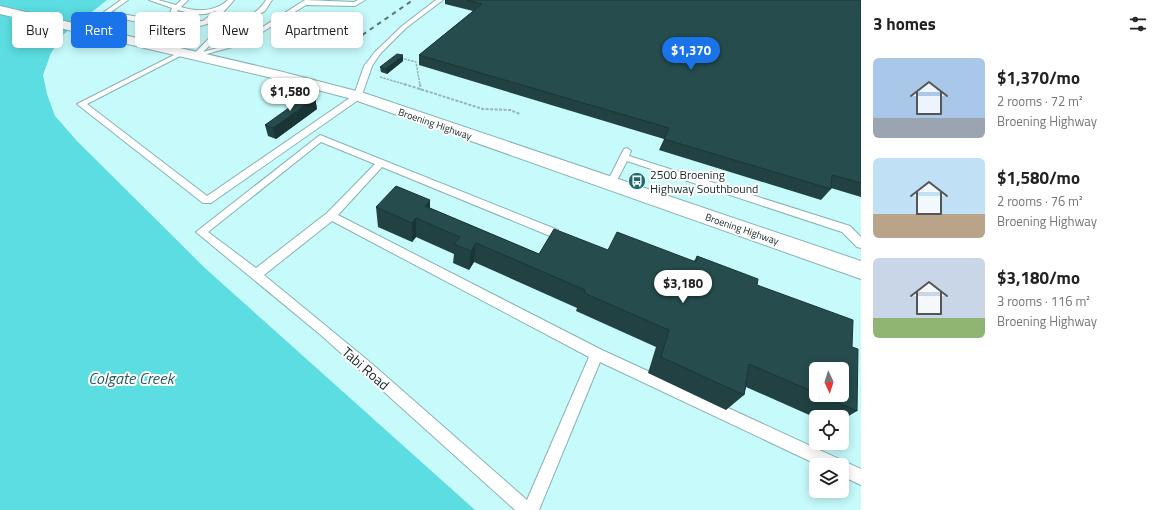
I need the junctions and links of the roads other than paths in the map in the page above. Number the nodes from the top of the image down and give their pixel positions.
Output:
1 (125, 0) edge
2 (152, 0) edge
3 (185, 0) edge
4 (269, 0) edge
5 (309, 0) edge
6 (314, 0) edge
7 (321, 0) edge
8 (332, 0) edge
9 (345, 0) edge
10 (350, 0) edge
11 (356, 0) edge
12 (362, 0) edge
13 (440, 0) edge
14 (302, 1) edge
15 (228, 2) edge
16 (178, 6) junction
17 (0, 10) edge
18 (173, 12) edge
19 (135, 18) edge
20 (200, 24) edge
21 (188, 54) junction
22 (358, 96) junction
23 (382, 163) junction
24 (611, 184) junction
25 (331, 216) junction
26 (554, 233) edge
27 (861, 244) edge
28 (861, 270) edge
29 (257, 274) junction
30 (597, 354) junction
31 (820, 458) edge
32 (849, 471) edge
33 (861, 477) edge
34 (527, 510) edge
35 (531, 510) edge

1 - 19 lane
2 - 16 lane
3 - 16 lane
4 - 21 lane
5 - 14 lane
6 - 14 lane
7 - 14 lane
8 - 14 lane
9 - 14 lane
10 - 14 lane
11 - 14 lane
12 - 14 lane
13 - 22 lane
14 - 21 lane
15 - 16 lane
15 - 20 lane
16 - 18 lane
17 - 21 main road, Broening Highway
21 - 22 main road, Broening Highway
21 - 22 lane
22 - 24 main road, Broening Highway
23 - 25 lane
23 - 26 lane
23 - 29 lane, Tabi Road
24 - 27 lane
24 - 28 main road, Broening Highway
25 - 29 lane
25 - 30 lane
29 - 34 lane, Tabi Road
30 - 31 lane
30 - 35 lane
32 - 33 lane

